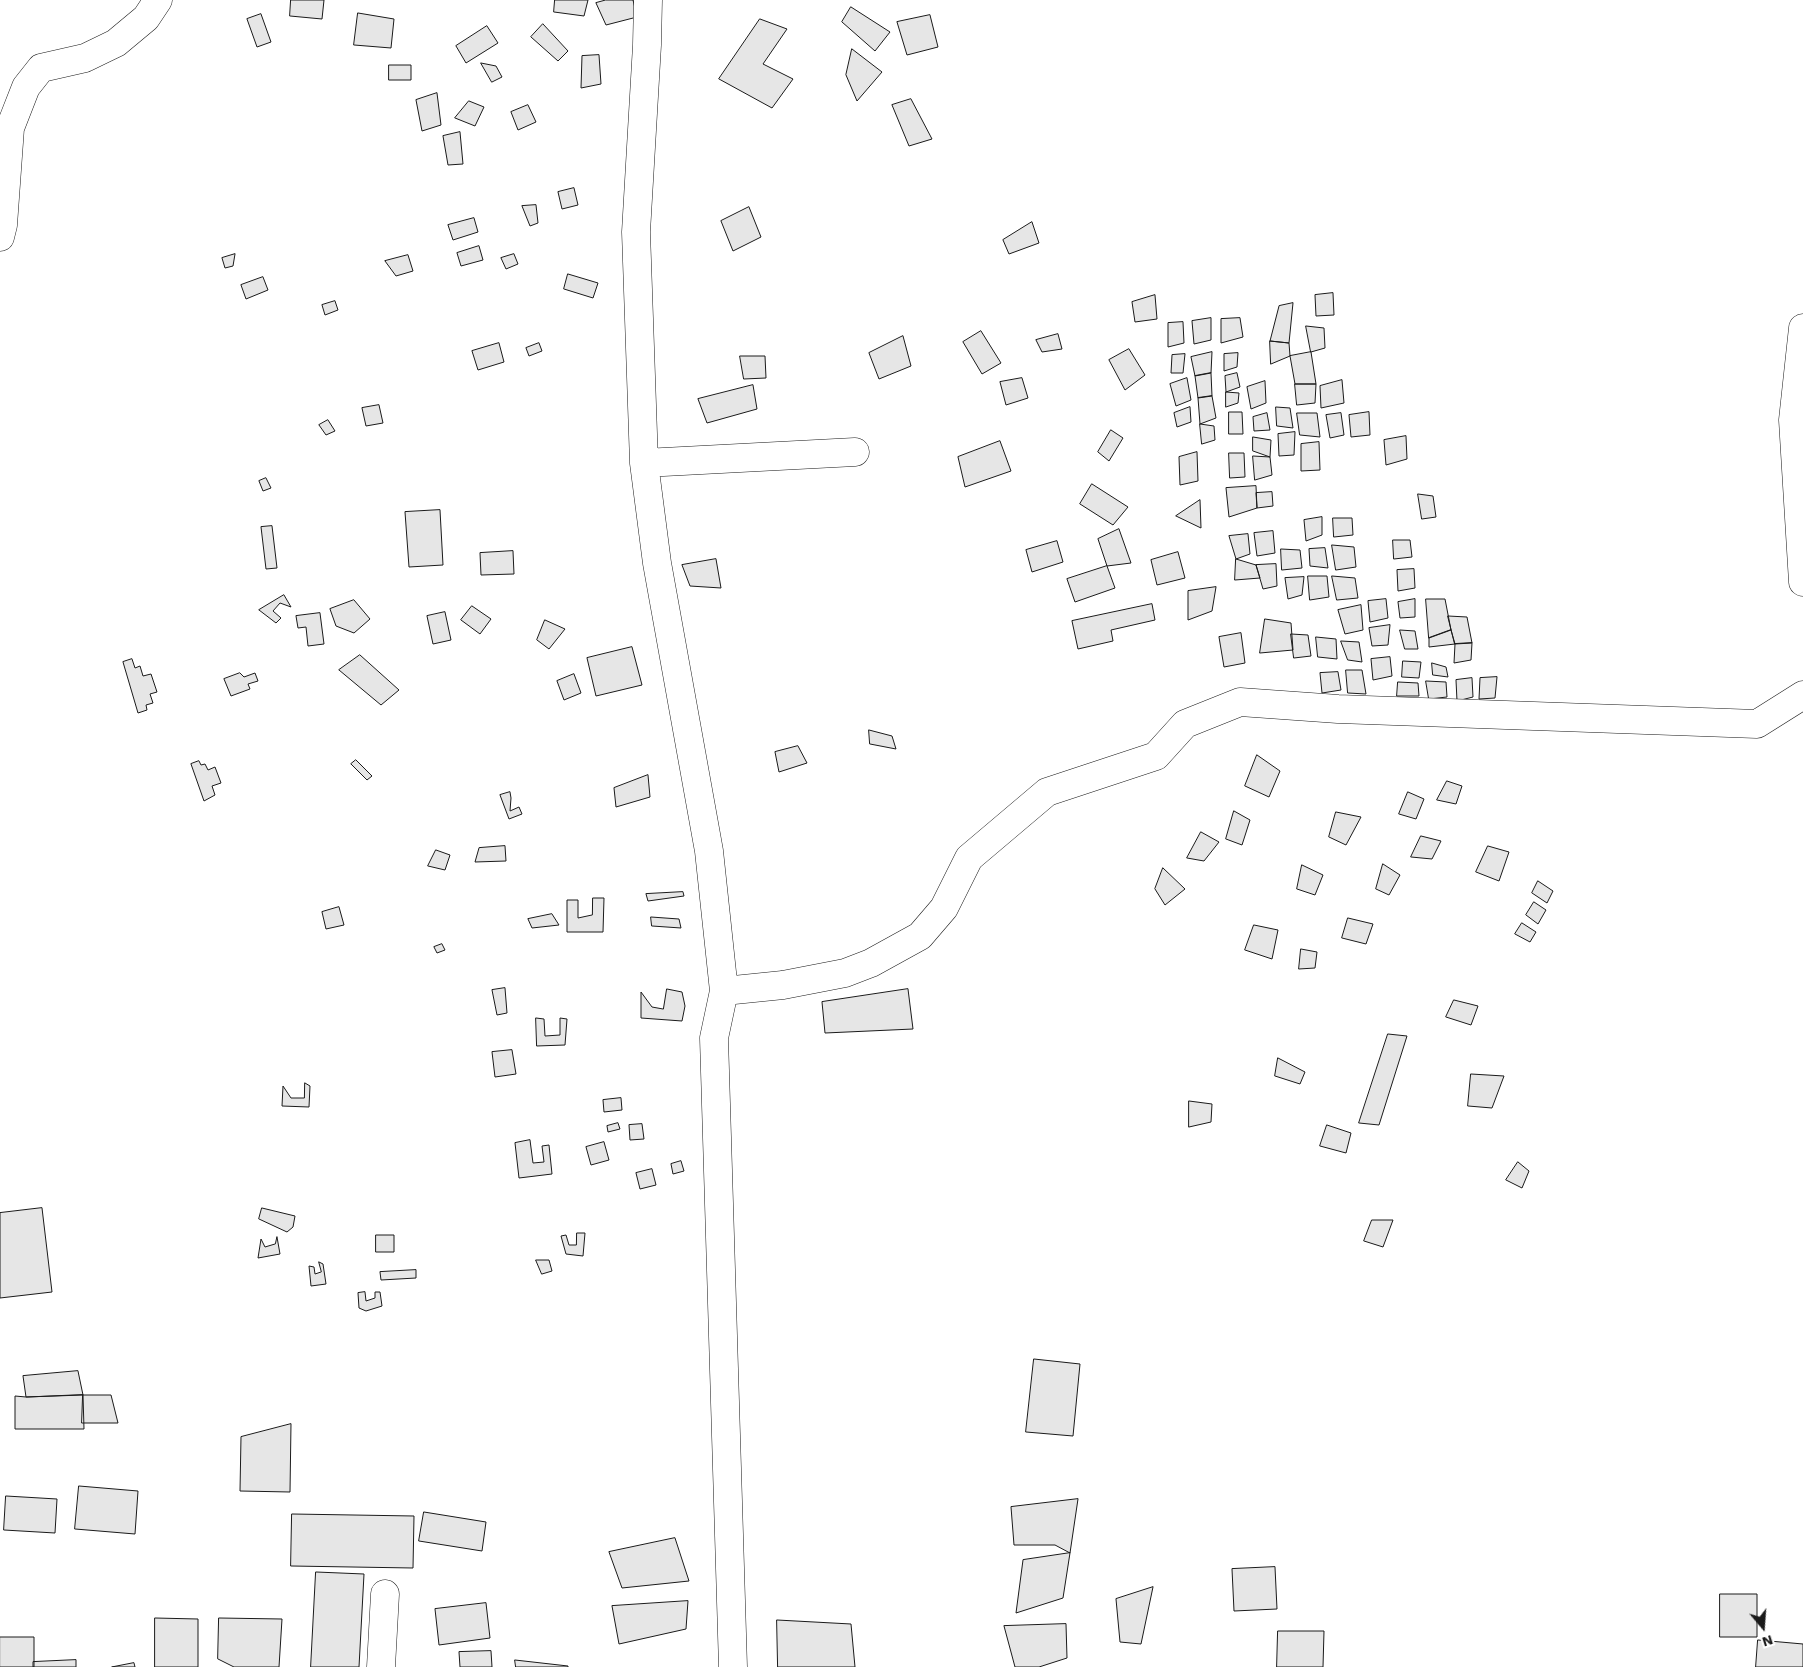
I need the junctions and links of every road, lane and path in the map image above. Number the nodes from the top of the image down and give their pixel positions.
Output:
1 (158, 0) edge
2 (648, 0) edge
3 (0, 236) edge
4 (1803, 328) edge
5 (855, 452) dead end
6 (644, 463) junction
7 (1803, 582) edge
8 (1803, 695) edge
9 (724, 991) junction
10 (384, 1594) dead end
11 (380, 1667) edge
12 (733, 1667) edge

1 - 3 street
2 - 6 street
4 - 7 street
5 - 6 street
6 - 9 street
8 - 9 street
9 - 12 street
10 - 11 street

